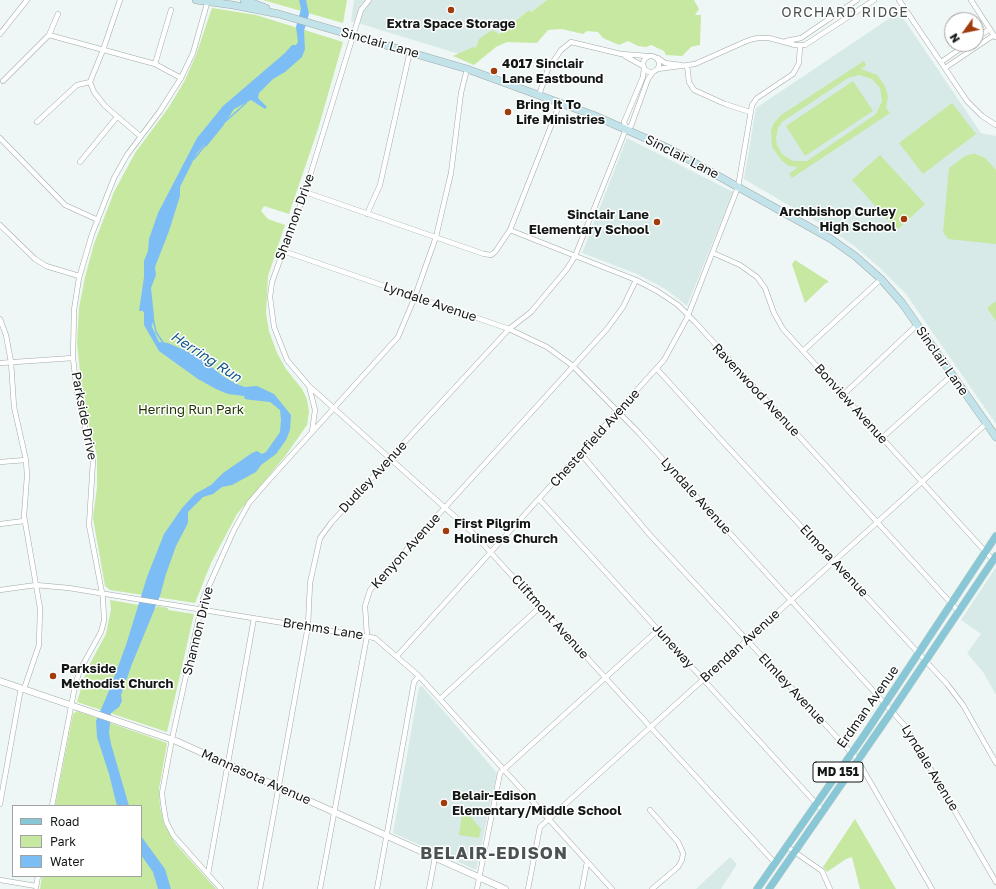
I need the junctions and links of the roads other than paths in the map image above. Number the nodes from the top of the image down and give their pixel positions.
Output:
1 (27, 0) edge
2 (120, 0) edge
3 (196, 0) edge
4 (244, 0) edge
5 (369, 0) edge
6 (857, 0) edge
7 (874, 0) edge
8 (899, 0) edge
9 (971, 0) edge
10 (208, 1) edge
11 (171, 10) dead end
12 (58, 14) dead end
13 (279, 14) junction
14 (990, 29) junction
15 (984, 33) edge
16 (0, 34) edge
17 (49, 35) junction
18 (353, 35) junction
19 (995, 37) edge
20 (786, 41) junction
21 (800, 46) junction
22 (103, 50) junction
23 (410, 51) junction
24 (955, 52) edge
25 (621, 54) junction
26 (648, 56) junction
27 (658, 58) junction
28 (940, 62) junction
29 (155, 64) junction
30 (687, 65) junction
31 (643, 66) junction
32 (945, 68) junction
33 (467, 69) junction
34 (658, 69) junction
35 (652, 72) junction
36 (181, 78) junction
37 (3, 81) dead end
38 (90, 82) junction
39 (539, 95) junction
40 (560, 103) junction
41 (750, 112) junction
42 (117, 117) junction
43 (37, 122) dead end
44 (996, 125) edge
45 (626, 129) junction
46 (140, 136) junction
47 (0, 138) edge
48 (80, 162) dead end
49 (738, 187) junction
50 (306, 192) junction
51 (367, 214) junction
52 (98, 220) junction
53 (0, 225) edge
54 (510, 230) junction
55 (436, 237) junction
56 (283, 250) junction
57 (713, 253) junction
58 (575, 256) junction
59 (79, 276) junction
60 (881, 279) junction
61 (636, 280) junction
62 (415, 297) junction
63 (688, 314) junction
64 (0, 319) edge
65 (917, 325) junction
66 (509, 329) junction
67 (803, 351) junction
68 (73, 358) junction
69 (11, 362) junction
70 (0, 363) edge
71 (573, 366) junction
72 (657, 369) junction
73 (952, 375) junction
74 (309, 386) junction
75 (843, 395) junction
76 (335, 408) junction
77 (619, 412) junction
78 (987, 423) junction
79 (312, 432) junction
80 (996, 437) edge
81 (882, 438) junction
82 (581, 454) junction
83 (390, 458) junction
84 (26, 460) junction
85 (0, 462) edge
86 (922, 482) junction
87 (539, 499) junction
88 (445, 507) junction
89 (24, 521) junction
90 (877, 522) junction
91 (0, 524) edge
92 (996, 536) edge
93 (490, 552) junction
94 (986, 553) junction
95 (995, 558) edge
96 (834, 561) junction
97 (36, 585) junction
98 (0, 590) edge
99 (102, 593) junction
100 (791, 600) junction
101 (953, 604) junction
102 (540, 607) junction
103 (201, 609) junction
104 (959, 612) junction
105 (254, 618) junction
106 (308, 626) junction
107 (658, 630) junction
108 (367, 636) junction
109 (747, 640) junction
110 (918, 654) junction
111 (397, 656) junction
112 (924, 661) junction
113 (419, 676) junction
114 (605, 678) junction
115 (703, 680) junction
116 (0, 681) edge
117 (23, 689) junction
118 (440, 699) junction
119 (885, 703) junction
120 (71, 705) junction
121 (892, 711) junction
122 (650, 728) junction
123 (172, 739) junction
124 (851, 752) junction
125 (857, 759) junction
126 (996, 763) edge
127 (228, 764) junction
128 (504, 769) junction
129 (280, 787) junction
130 (816, 803) junction
131 (0, 804) edge
132 (52, 805) edge
133 (650, 810) dead end
134 (823, 811) junction
135 (334, 813) junction
136 (548, 820) junction
137 (387, 835) junction
138 (786, 846) junction
139 (794, 851) junction
140 (435, 857) junction
141 (587, 862) junction
142 (774, 863) junction
143 (208, 874) junction
144 (38, 877) edge
145 (479, 878) junction
146 (0, 880) edge
147 (996, 882) edge
148 (36, 888) edge
149 (221, 889) edge
150 (260, 889) edge
151 (320, 889) edge
152 (377, 889) edge
153 (429, 889) edge
154 (477, 889) edge
155 (505, 889) edge
156 (528, 889) edge
157 (582, 889) edge
158 (612, 889) edge
159 (652, 889) edge
160 (757, 889) edge
161 (768, 889) edge
162 (830, 889) edge
163 (932, 889) edge

1 - 16 street
2 - 22 street
3 - 10 main road, Sinclair Lane
4 - 13 main road, Sinclair Lane
5 - 18 street, Shannon Drive
6 - 20 street
7 - 21 street
8 - 28 street
9 - 14 street
10 - 13 main road, Sinclair Lane
10 - 36 street, Parkside Drive
11 - 29 street
12 - 17 street
13 - 18 main road, Sinclair Lane
14 - 15 street
14 - 19 street
17 - 22 street
17 - 37 street
18 - 23 main road, Sinclair Lane
18 - 50 street, Shannon Drive
19 - 32 street
20 - 21 street
20 - 30 street
21 - 41 street
22 - 29 street
22 - 38 street
23 - 33 main road, Sinclair Lane
23 - 51 street
24 - 28 street
25 - 26 street
25 - 31 street
25 - 39 street
26 - 27 street
26 - 31 street
27 - 30 street
27 - 34 street
28 - 32 street
29 - 36 street
30 - 34 street
30 - 41 street
31 - 35 street
31 - 45 street
32 - 44 street
33 - 39 main road, Sinclair Lane
33 - 55 street, Shannon Drive
34 - 35 street
35 - 45 street
36 - 46 street, Parkside Drive
38 - 42 street
38 - 43 street
39 - 40 main road, Sinclair Lane
40 - 45 main road, Sinclair Lane
40 - 54 street
41 - 49 street, Chesterfield Avenue
42 - 46 street
42 - 48 street
45 - 49 main road, Sinclair Lane
45 - 58 street, Dudley Avenue
46 - 52 street, Parkside Drive
47 - 52 street
49 - 57 street, Chesterfield Avenue
49 - 60 main road, Sinclair Lane
50 - 51 street
50 - 56 street, Shannon Drive
51 - 55 street
52 - 59 street, Parkside Drive
53 - 59 street
54 - 55 street
54 - 58 street, Ravenwood Avenue
55 - 62 street, Shannon Drive
56 - 62 street, Lyndale Avenue
56 - 74 street, Shannon Drive
57 - 63 street, Chesterfield Avenue
57 - 67 street, Bonview Avenue
58 - 61 street, Ravenwood Avenue
58 - 66 street, Dudley Avenue
59 - 68 street, Parkside Drive
60 - 65 main road, Sinclair Lane
60 - 67 street
61 - 63 street, Ravenwood Avenue
61 - 71 street, Kenyon Avenue
62 - 66 street, Lyndale Avenue
62 - 76 street, Shannon Drive
63 - 72 street, Chesterfield Avenue
63 - 90 street, Ravenwood Avenue
64 - 69 street
65 - 73 main road, Sinclair Lane
65 - 75 street
66 - 71 street, Lyndale Avenue
66 - 83 street, Dudley Avenue
67 - 75 street, Bonview Avenue
68 - 69 street
68 - 99 street, Parkside Drive
69 - 70 street
69 - 84 street
71 - 77 street, Lyndale Avenue
71 - 88 street, Kenyon Avenue
72 - 77 street, Chesterfield Avenue
72 - 96 street, Elmora Avenue
73 - 78 main road, Sinclair Lane
73 - 81 street
74 - 76 street, Cliftmont Avenue
74 - 79 street, Shannon Drive
75 - 81 street, Bonview Avenue
76 - 79 street, Shannon Drive
76 - 83 street, Cliftmont Avenue
77 - 82 street, Chesterfield Avenue
77 - 100 street, Lyndale Avenue
78 - 80 main road, Sinclair Lane
78 - 86 street, Brendan Avenue
79 - 103 street, Shannon Drive
81 - 86 street, Bonview Avenue
82 - 87 street, Chesterfield Avenue
82 - 109 street, Elmley Avenue
83 - 88 street, Cliftmont Avenue
83 - 106 street, Dudley Avenue
84 - 85 street
84 - 89 street
86 - 90 street, Brendan Avenue
86 - 94 street, Bonview Avenue
87 - 93 street, Chesterfield Avenue
87 - 107 street, Juneway
88 - 93 street, Cliftmont Avenue
88 - 108 street, Kenyon Avenue
89 - 91 street
89 - 97 street
90 - 96 street, Brendan Avenue
90 - 101 street, Ravenwood Avenue
92 - 94 main road, Erdman Avenue / MD 151
93 - 102 street, Cliftmont Avenue
93 - 111 street, Chesterfield Avenue
94 - 95 street, Bonview Avenue
94 - 101 main road, Erdman Avenue / MD 151
95 - 104 main road, Erdman Avenue / MD 151
96 - 100 street, Brendan Avenue
96 - 110 street, Elmora Avenue
97 - 98 street, Brehms Lane
97 - 99 street, Brehms Lane
97 - 117 street
99 - 103 street, Brehms Lane
99 - 120 street, Parkside Drive
100 - 109 street, Brendan Avenue
100 - 119 street, Lyndale Avenue
101 - 104 street, Ravenwood Avenue
101 - 110 main road, Erdman Avenue / MD 151
102 - 114 street, Cliftmont Avenue
102 - 118 street
103 - 105 street, Brehms Lane
103 - 123 street, Shannon Drive
104 - 112 main road, Erdman Avenue / MD 151
105 - 106 street, Brehms Lane
105 - 127 street
106 - 108 street, Brehms Lane
106 - 129 street, Dudley Avenue
107 - 114 street
107 - 115 street, Juneway
108 - 111 street, Brehms Lane
108 - 135 street, Kenyon Avenue
109 - 115 street, Brendan Avenue
109 - 124 street, Elmley Avenue
110 - 112 street, Elmora Avenue
110 - 119 main road, Erdman Avenue / MD 151
111 - 113 street, Brehms Lane
112 - 121 main road, Erdman Avenue / MD 151
112 - 126 street, Elmora Avenue
113 - 118 street, Brehms Lane
113 - 137 street
114 - 122 street, Cliftmont Avenue
114 - 128 street
115 - 122 street, Brendan Avenue
115 - 130 street, Juneway
116 - 117 street, Mannasota Avenue
117 - 120 street, Mannasota Avenue
117 - 131 street
118 - 128 street, Brehms Lane
119 - 121 street, Lyndale Avenue
119 - 124 main road, Erdman Avenue / MD 151
120 - 123 street, Mannasota Avenue
120 - 132 street, Parkside Drive
121 - 125 main road, Erdman Avenue / MD 151
121 - 147 street, Lyndale Avenue
122 - 136 street, Brendan Avenue
122 - 142 street, Cliftmont Avenue
123 - 127 street, Mannasota Avenue
123 - 143 street, Shannon Drive
124 - 125 street, Elmley Avenue
124 - 130 main road, Erdman Avenue / MD 151
125 - 134 main road, Erdman Avenue / MD 151
125 - 163 street, Elmley Avenue
127 - 129 street, Mannasota Avenue
127 - 143 street
128 - 136 street, Brehms Lane
128 - 145 street
129 - 135 street, Mannasota Avenue
129 - 150 street, Dudley Avenue
130 - 134 street, Juneway
130 - 138 main road, Erdman Avenue / MD 151
133 - 159 street
134 - 139 main road, Erdman Avenue / MD 151
135 - 137 street, Mannasota Avenue
135 - 151 street, Kenyon Avenue
136 - 141 street, Brehms Lane
136 - 156 street, Brendan Avenue
137 - 140 street, Mannasota Avenue
137 - 152 street
138 - 139 street
138 - 142 main road, Erdman Avenue / MD 151
139 - 161 main road, Erdman Avenue / MD 151
139 - 162 street
140 - 145 street, Mannasota Avenue
140 - 153 street
141 - 157 street
141 - 158 street, Brehms Lane
142 - 160 main road, Erdman Avenue / MD 151
143 - 149 street, Shannon Drive
144 - 148 street
145 - 154 street
145 - 155 street, Mannasota Avenue
146 - 148 street

